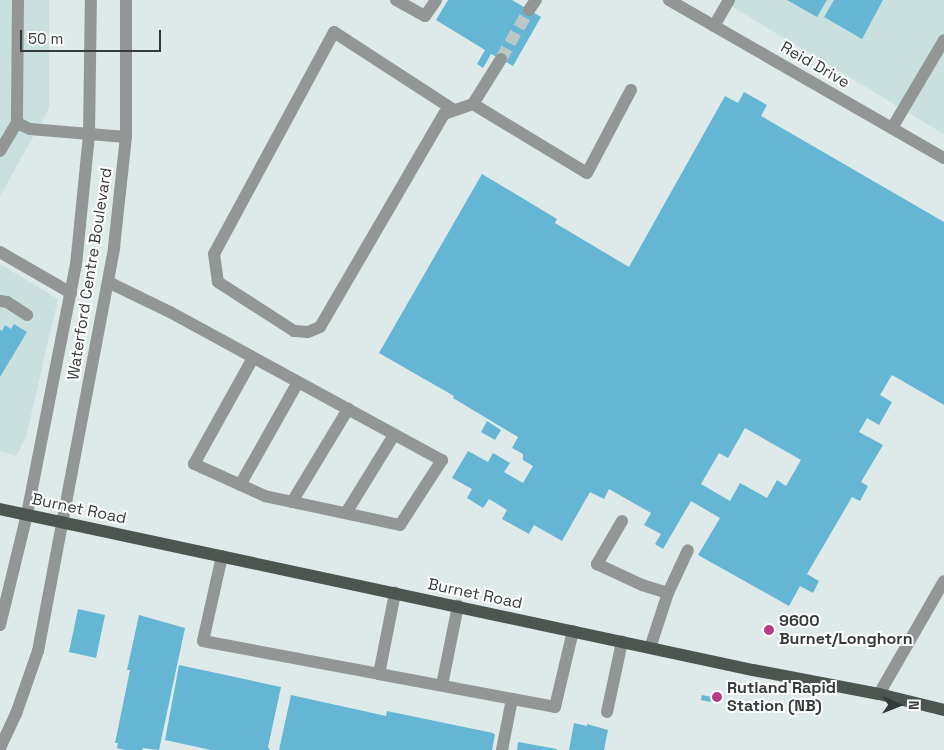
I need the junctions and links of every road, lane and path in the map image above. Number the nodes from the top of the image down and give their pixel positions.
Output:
1 (18, 0) edge
2 (91, 0) edge
3 (126, 0) edge
4 (396, 0) edge
5 (436, 0) edge
6 (669, 0) edge
7 (729, 0) edge
8 (714, 26) junction
9 (944, 40) edge
10 (501, 60) tunnel mouth
11 (632, 90) dead end
12 (473, 104) junction
13 (454, 110) junction
14 (17, 123) junction
15 (892, 128) junction
16 (89, 135) junction
17 (126, 138) junction
18 (0, 151) edge
19 (944, 158) edge
20 (0, 252) edge
21 (108, 282) junction
22 (71, 293) junction
23 (0, 301) edge
24 (28, 315) dead end
25 (253, 358) junction
26 (298, 382) junction
27 (348, 409) junction
28 (394, 435) junction
29 (240, 485) junction
30 (292, 502) junction
31 (0, 509) edge
32 (346, 513) junction
33 (27, 514) junction
34 (622, 521) dead end
35 (63, 522) junction
36 (688, 550) dead end
37 (222, 556) junction
38 (944, 581) edge
39 (395, 593) junction
40 (668, 593) junction
41 (458, 606) junction
42 (0, 625) edge
43 (573, 631) junction
44 (622, 642) junction
45 (650, 648) junction
46 (380, 674) junction
47 (442, 685) junction
48 (879, 694) junction
49 (512, 698) junction
50 (944, 710) edge
51 (608, 712) dead end
52 (0, 748) edge
53 (502, 750) edge

1 - 14 street
2 - 16 street, Waterford Centre Boulevard
3 - 17 street, Waterford Centre Boulevard
4 - 5 street
6 - 8 street, Reid Drive
7 - 8 street
8 - 15 street, Reid Drive
9 - 15 street
10 - 12 street
11 - 12 street
12 - 13 street
13 - 13 street
14 - 16 street
14 - 18 street
15 - 19 street, Reid Drive
16 - 17 street
16 - 22 street, Waterford Centre Boulevard
17 - 21 street, Waterford Centre Boulevard
20 - 22 street
21 - 25 street
21 - 35 street, Waterford Centre Boulevard
22 - 33 street, Waterford Centre Boulevard
23 - 24 street
25 - 26 street
25 - 29 street
26 - 27 street
26 - 29 street
27 - 28 street
27 - 30 street
28 - 32 street
28 - 32 street
29 - 30 street
30 - 32 street
31 - 33 main road, Burnet Road
33 - 35 main road, Burnet Road
33 - 42 street, Waterford Centre Boulevard
34 - 40 street
35 - 37 main road, Burnet Road
35 - 52 street, Waterford Centre Boulevard
36 - 40 street
37 - 39 main road, Burnet Road
37 - 46 street
38 - 48 street
39 - 41 main road, Burnet Road
39 - 46 street
40 - 45 street
41 - 43 main road, Burnet Road
41 - 47 street
43 - 44 main road, Burnet Road
43 - 49 street
44 - 45 main road, Burnet Road
44 - 51 street
45 - 48 main road, Burnet Road
46 - 47 street
47 - 49 street
48 - 50 main road, Burnet Road
49 - 53 street

